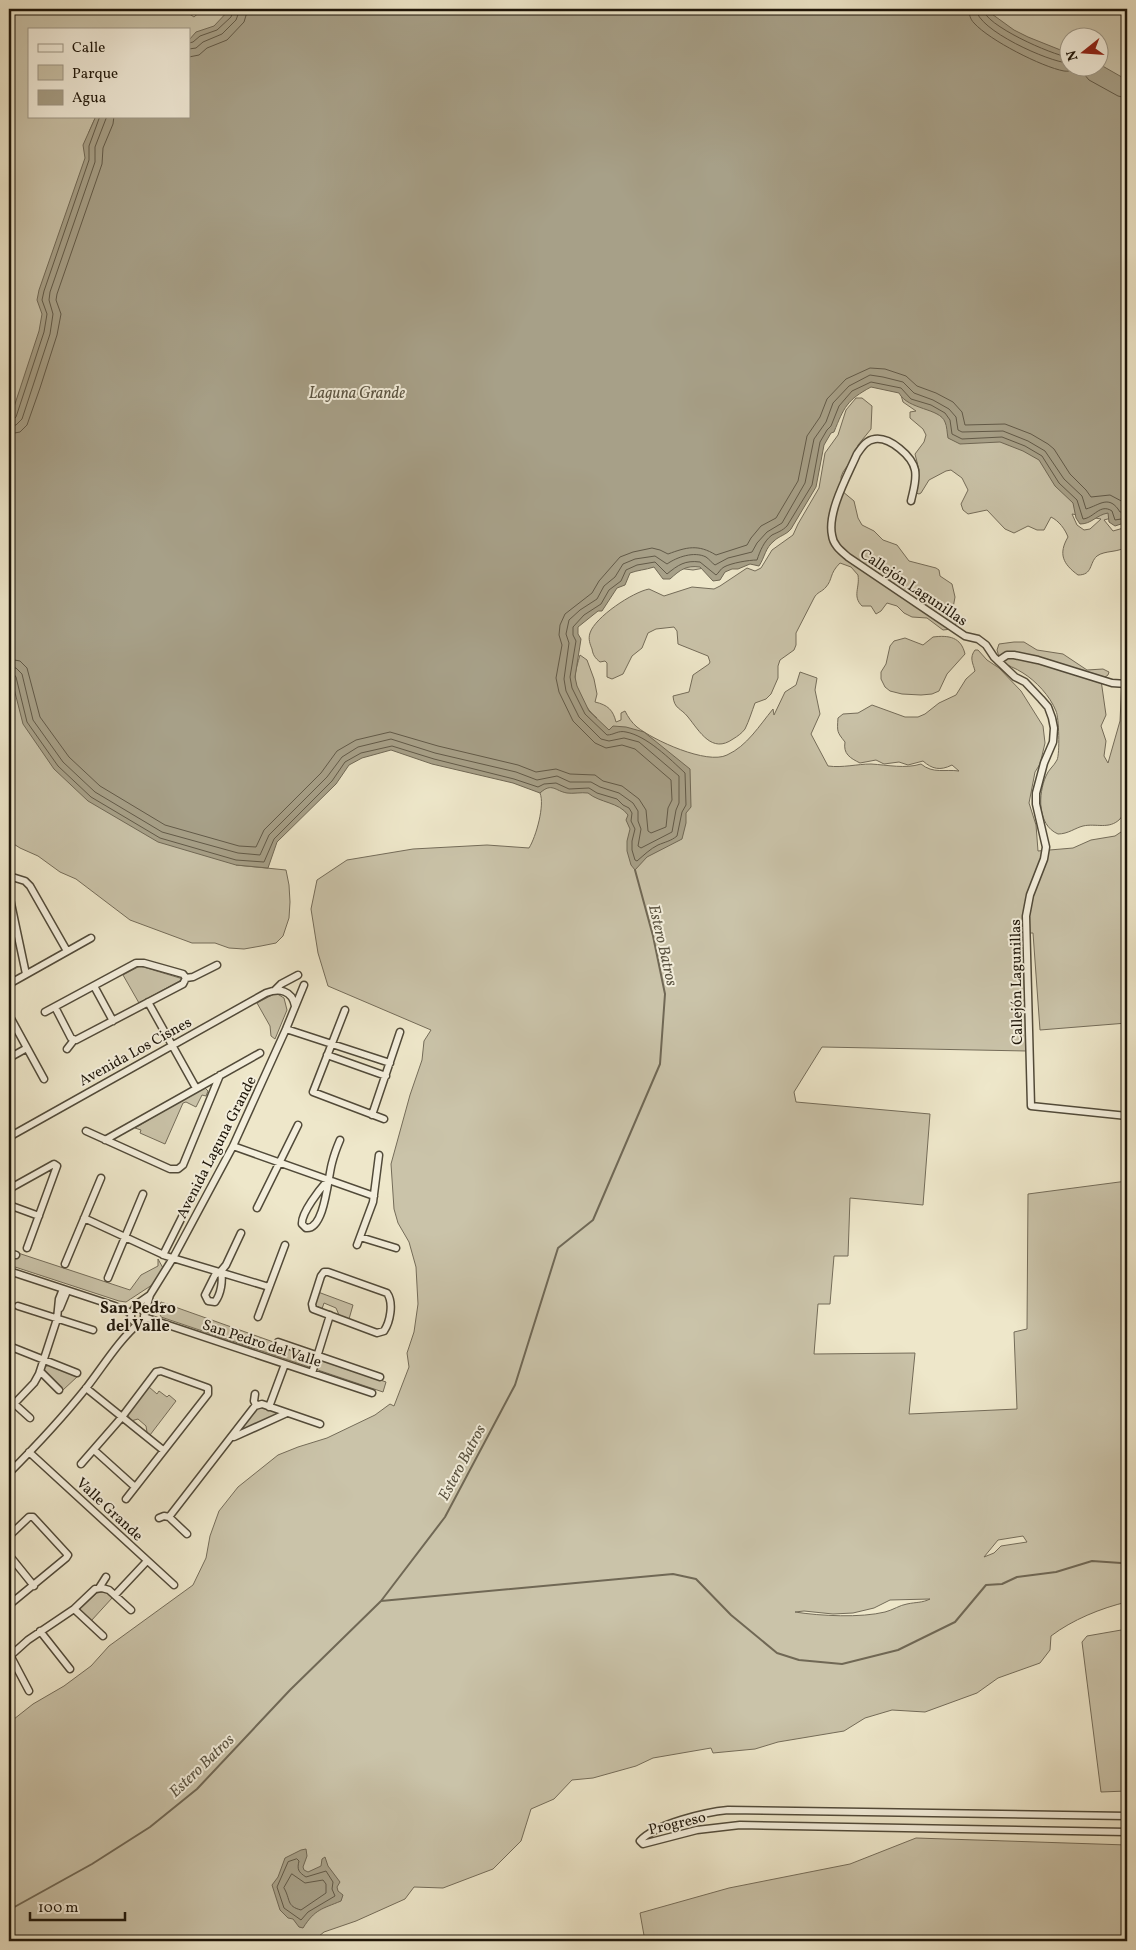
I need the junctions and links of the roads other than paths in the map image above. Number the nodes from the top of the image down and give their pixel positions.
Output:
1 (911, 501) dead end
2 (998, 661) junction
3 (1127, 684) edge
4 (9, 876) edge
5 (9, 894) edge
6 (91, 938) dead end
7 (67, 951) junction
8 (217, 966) dead end
9 (26, 974) junction
10 (298, 975) dead end
11 (186, 978) junction
12 (9, 984) edge
13 (304, 985) dead end
14 (94, 986) junction
15 (275, 990) junction
16 (148, 1002) junction
17 (295, 1006) junction
18 (55, 1007) junction
19 (345, 1010) dead end
20 (45, 1012) dead end
21 (9, 1015) edge
22 (113, 1021) junction
23 (286, 1030) junction
24 (400, 1032) dead end
25 (74, 1040) junction
26 (331, 1044) junction
27 (172, 1045) junction
28 (27, 1048) junction
29 (67, 1049) dead end
30 (260, 1053) dead end
31 (327, 1055) junction
32 (9, 1058) edge
33 (390, 1063) junction
34 (220, 1075) junction
35 (386, 1076) junction
36 (44, 1079) dead end
37 (204, 1084) junction
38 (196, 1088) junction
39 (214, 1091) junction
40 (372, 1115) junction
41 (1127, 1116) edge
42 (384, 1119) dead end
43 (298, 1124) dead end
44 (86, 1131) dead end
45 (9, 1136) edge
46 (105, 1140) junction
47 (340, 1140) dead end
48 (233, 1146) junction
49 (379, 1154) dead end
50 (279, 1163) junction
51 (101, 1178) dead end
52 (328, 1180) junction
53 (9, 1189) edge
54 (143, 1194) dead end
55 (374, 1196) junction
56 (9, 1205) edge
57 (256, 1208) dead end
58 (185, 1211) dead end
59 (39, 1216) junction
60 (84, 1218) junction
61 (241, 1233) dead end
62 (125, 1237) junction
63 (360, 1237) junction
64 (285, 1245) dead end
65 (357, 1246) dead end
66 (28, 1248) dead end
67 (396, 1248) dead end
68 (9, 1253) edge
69 (16, 1255) dead end
70 (163, 1255) junction
71 (173, 1258) junction
72 (65, 1264) dead end
73 (9, 1271) edge
74 (222, 1271) junction
75 (108, 1278) dead end
76 (269, 1287) junction
77 (65, 1290) junction
78 (150, 1295) junction
79 (18, 1306) dead end
80 (132, 1314) junction
81 (330, 1316) junction
82 (258, 1317) dead end
83 (143, 1318) junction
84 (57, 1319) junction
85 (94, 1330) dead end
86 (128, 1332) junction
87 (278, 1342) dead end
88 (9, 1346) edge
89 (317, 1355) junction
90 (44, 1361) junction
91 (285, 1364) junction
92 (40, 1371) junction
93 (76, 1373) dead end
94 (312, 1373) junction
95 (380, 1377) dead end
96 (86, 1388) junction
97 (59, 1390) dead end
98 (372, 1393) dead end
99 (255, 1394) dead end
100 (9, 1399) edge
101 (14, 1404) junction
102 (256, 1405) junction
103 (269, 1407) junction
104 (287, 1413) junction
105 (122, 1417) junction
106 (30, 1418) dead end
107 (320, 1424) dead end
108 (230, 1439) junction
109 (94, 1450) junction
110 (164, 1450) junction
111 (29, 1452) junction
112 (81, 1464) dead end
113 (9, 1472) edge
114 (135, 1487) junction
115 (126, 1499) dead end
116 (168, 1517) junction
117 (159, 1518) dead end
118 (187, 1534) dead end
119 (9, 1536) edge
120 (9, 1555) edge
121 (147, 1560) junction
122 (106, 1577) dead end
123 (174, 1585) dead end
124 (34, 1586) junction
125 (99, 1588) junction
126 (116, 1594) junction
127 (9, 1605) edge
128 (74, 1609) junction
129 (131, 1610) dead end
130 (40, 1631) junction
131 (103, 1636) dead end
132 (10, 1656) edge
133 (70, 1669) dead end
134 (29, 1691) dead end
135 (1127, 1816) edge
136 (1127, 1832) edge

1 - 2 street, Callejón Lagunillas
2 - 3 street
2 - 41 street, Callejón Lagunillas
4 - 7 street
5 - 9 street
6 - 7 street
7 - 9 street
8 - 11 street
9 - 12 street
10 - 15 street
11 - 14 street
11 - 16 street
13 - 17 street, Avenida Laguna Grande
14 - 18 street
14 - 22 street
15 - 17 street
15 - 27 street, Avenida Los Cisnes
16 - 22 street
16 - 27 street
17 - 23 street, Avenida Laguna Grande
18 - 20 street
18 - 25 street
19 - 26 street
21 - 28 street
22 - 25 street
23 - 26 street
23 - 48 street, Avenida Laguna Grande
24 - 33 street
25 - 29 street
26 - 31 street
26 - 33 street
27 - 38 street
27 - 45 street, Avenida Los Cisnes
28 - 32 street
28 - 36 street
30 - 34 street
31 - 35 street
31 - 40 street
33 - 35 street
34 - 37 street
34 - 39 street
35 - 40 street
37 - 38 street
37 - 39 street
38 - 46 street
39 - 46 street
40 - 42 street
43 - 50 street
44 - 46 street
47 - 52 street
48 - 50 street
48 - 71 street, Avenida Laguna Grande
49 - 55 street
50 - 52 street
50 - 57 street
51 - 60 street
52 - 52 street
52 - 55 street
53 - 59 street
54 - 62 street
55 - 63 street
56 - 59 street
58 - 70 street, Avenida Laguna Grande
59 - 66 street
60 - 62 street
60 - 72 street
61 - 74 street
62 - 70 street
62 - 75 street
63 - 65 street
63 - 67 street
64 - 76 street
68 - 69 street
70 - 71 street
71 - 74 street
71 - 78 street, Avenida Laguna Grande
73 - 77 street
74 - 76 street
76 - 82 street
77 - 80 street
77 - 84 street
78 - 80 street
78 - 83 street
79 - 84 street
80 - 83 street
80 - 83 street
80 - 86 street
81 - 81 street
81 - 89 street
83 - 86 street
83 - 91 street, San Pedro del Valle
84 - 85 street
84 - 90 street
86 - 96 street
87 - 89 street, San Pedro del Valle
88 - 90 street
89 - 94 street
89 - 95 street, San Pedro del Valle
90 - 92 street
90 - 93 street
91 - 94 street, San Pedro del Valle
91 - 103 street
92 - 97 street
92 - 101 street
94 - 98 street, San Pedro del Valle
96 - 105 street
96 - 111 street
99 - 102 street
100 - 101 street
101 - 106 street
102 - 103 street
102 - 108 street
103 - 104 street
104 - 107 street
104 - 108 street
105 - 109 street
105 - 110 street
105 - 110 street
108 - 116 street
109 - 112 street
109 - 114 street
110 - 114 street
111 - 113 street
111 - 121 street, Valle Grande
114 - 115 street
116 - 117 street
116 - 118 street
119 - 124 street
120 - 124 street
121 - 123 street, Valle Grande
121 - 126 street
122 - 125 street
124 - 127 street
125 - 126 street
125 - 128 street
126 - 129 street
128 - 130 street
128 - 131 street
130 - 132 street
130 - 133 street
132 - 134 street
135 - 136 street, Progreso

